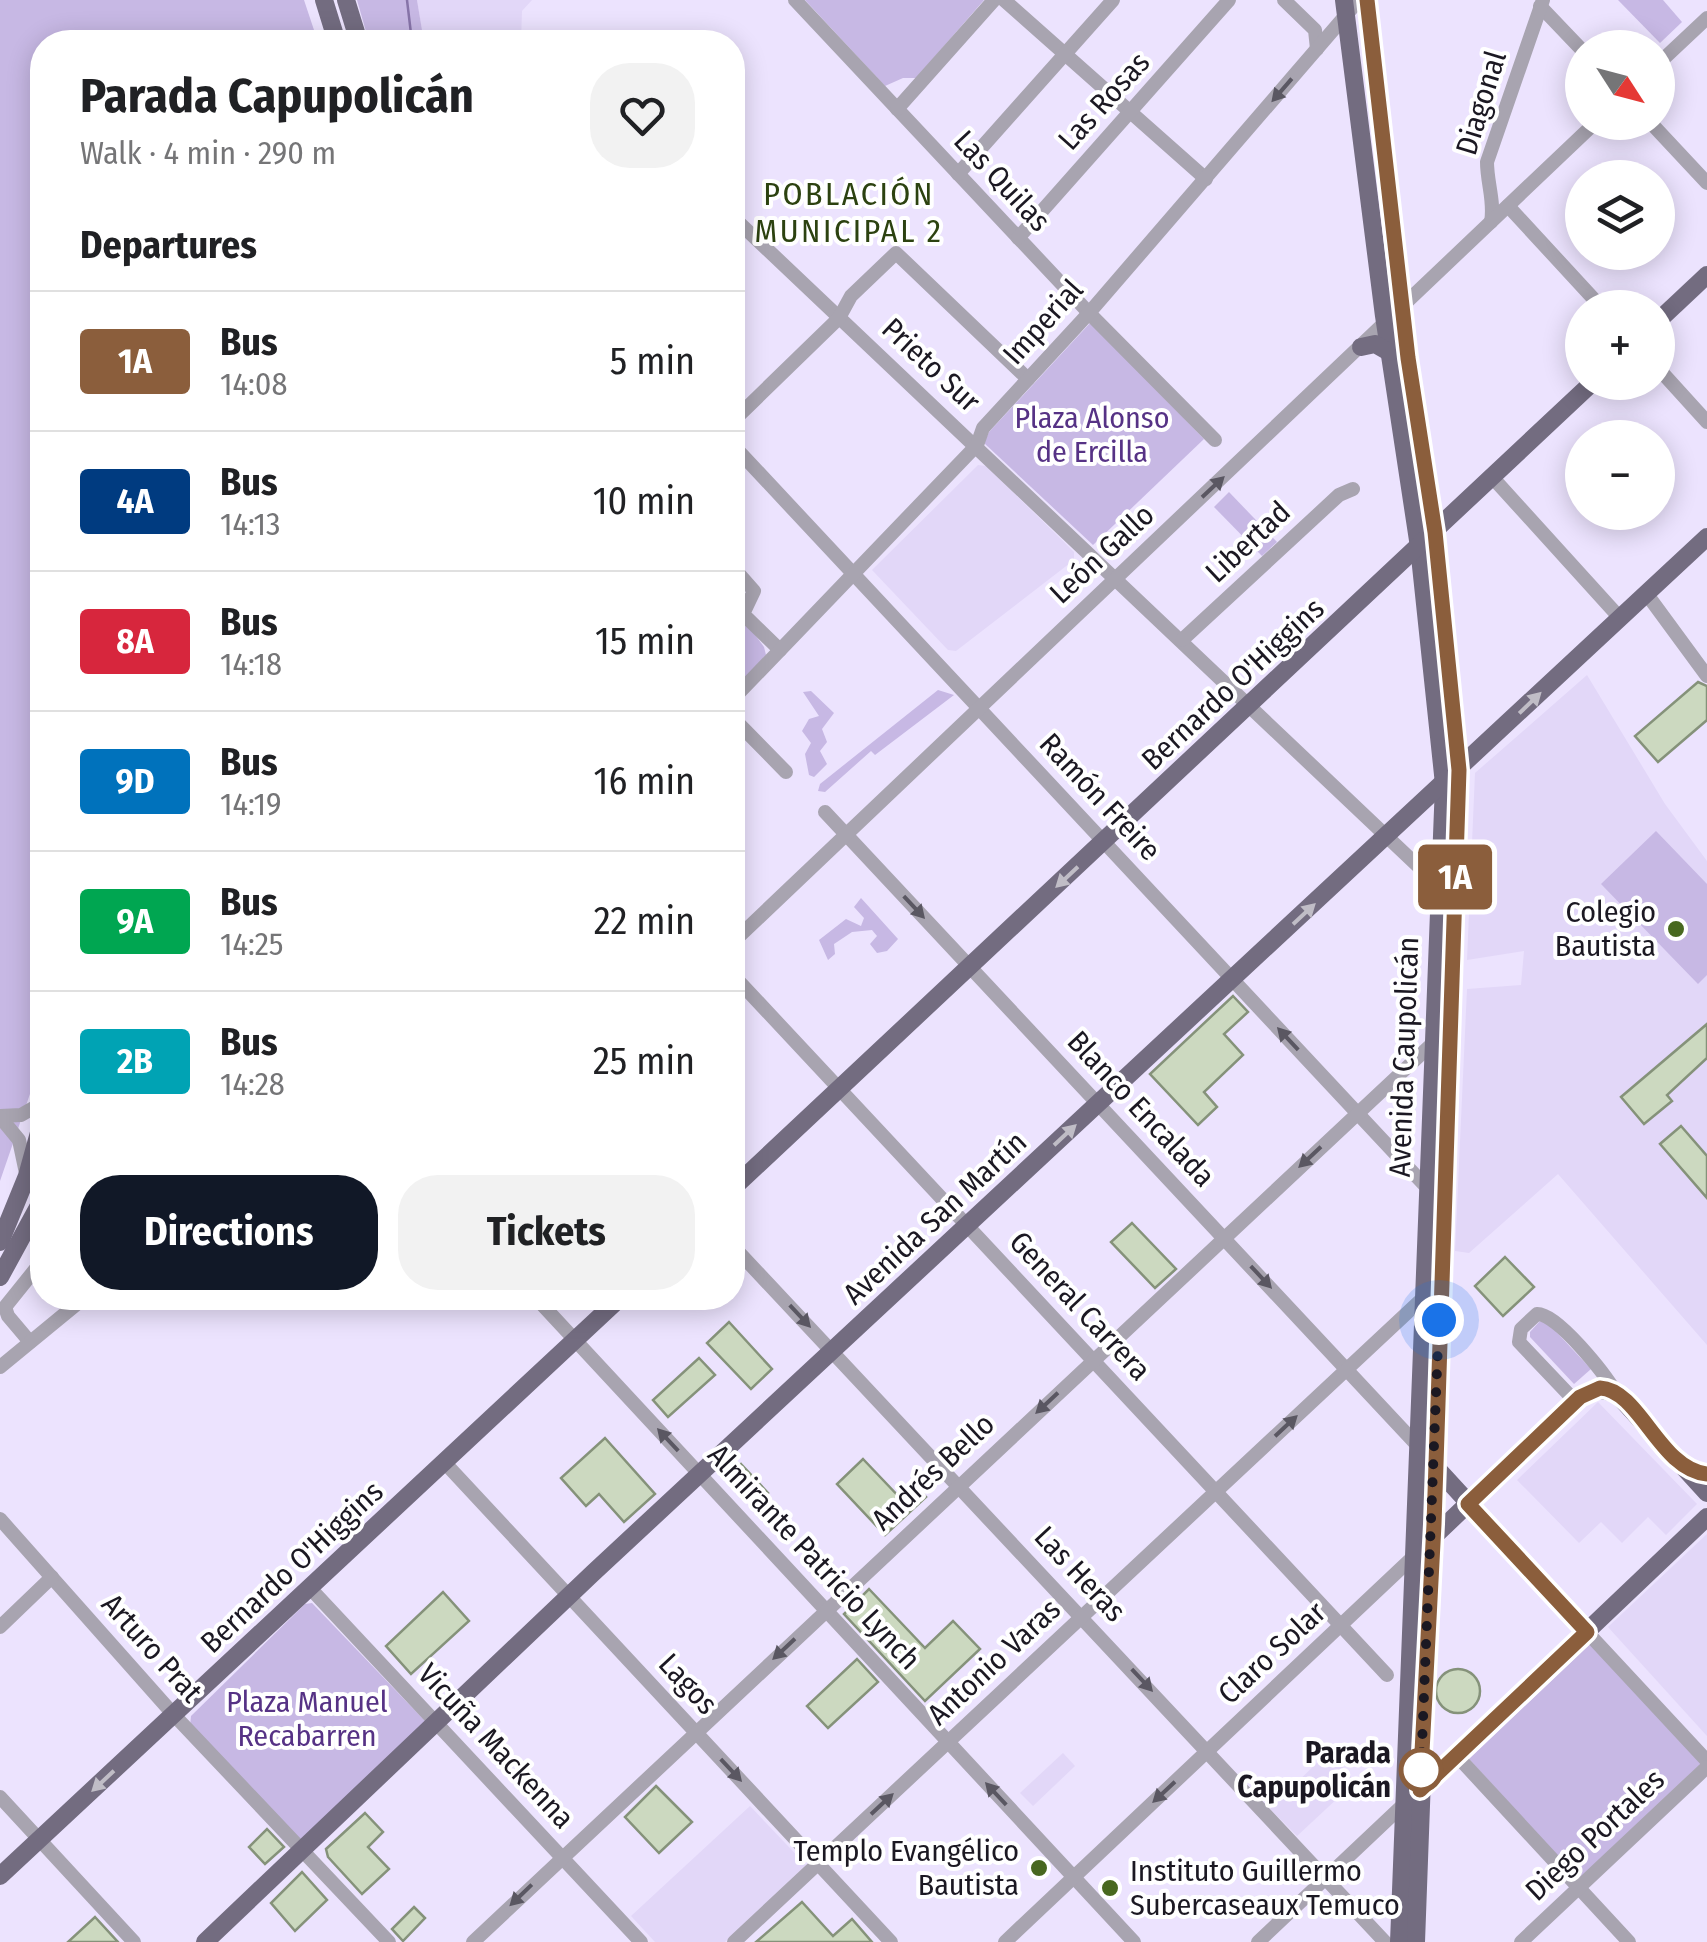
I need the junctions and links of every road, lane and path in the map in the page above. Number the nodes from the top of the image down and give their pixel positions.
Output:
1 (324, 0) edge
2 (346, 0) edge
3 (794, 0) edge
4 (994, 0) edge
5 (1004, 0) edge
6 (1113, 0) edge
7 (1229, 0) edge
8 (1284, 0) edge
9 (1363, 0) edge
10 (1542, 3) edge
11 (1345, 8) edge
12 (1707, 18) edge
13 (333, 30) edge
14 (355, 30) edge
15 (1565, 30) edge
16 (1675, 48) edge
17 (1317, 49) junction
18 (1066, 54) junction
19 (897, 109) junction
20 (1131, 112) junction
21 (1577, 140) edge
22 (1667, 140) edge
23 (958, 174) junction
24 (1206, 178) junction
25 (1707, 183) edge
26 (1508, 206) junction
27 (1491, 223) junction
28 (745, 228) edge
29 (1018, 238) junction
30 (1707, 274) edge
31 (1585, 290) edge
32 (1675, 305) edge
33 (1403, 307) junction
34 (1089, 313) junction
35 (839, 318) junction
36 (1385, 324) junction
37 (1361, 347) junction
38 (1389, 352) junction
39 (1028, 379) junction
40 (1675, 387) edge
41 (1575, 400) edge
42 (745, 409) edge
43 (1707, 422) edge
44 (1215, 440) dead end
45 (976, 445) junction
46 (745, 458) edge
47 (1492, 478) junction
48 (1353, 489) dead end
49 (1435, 532) junction
50 (1707, 537) edge
51 (1419, 547) junction
52 (854, 573) junction
53 (1117, 578) junction
54 (745, 581) edge
55 (1646, 594) junction
56 (745, 612) edge
57 (745, 615) edge
58 (1620, 618) junction
59 (1182, 640) junction
60 (780, 650) junction
61 (1707, 676) edge
62 (745, 686) edge
63 (1250, 706) junction
64 (980, 708) junction
65 (745, 731) edge
66 (1459, 770) junction
67 (786, 772) dead end
68 (1444, 784) junction
69 (825, 812) dead end
70 (847, 836) junction
71 (1387, 837) junction
72 (1104, 842) junction
73 (1439, 886) junction
74 (745, 931) edge
75 (971, 967) junction
76 (1233, 980) junction
77 (745, 988) edge
78 (1433, 1043) junction
79 (840, 1088) junction
80 (1098, 1104) junction
81 (30, 1109) edge
82 (1357, 1113) junction
83 (0, 1116) edge
84 (30, 1129) edge
85 (30, 1167) edge
86 (27, 1176) junction
87 (745, 1178) edge
88 (1426, 1187) junction
89 (1443, 1211) junction
90 (30, 1222) edge
91 (968, 1225) junction
92 (1224, 1238) junction
93 (0, 1242) edge
94 (745, 1259) edge
95 (30, 1276) edge
96 (0, 1277) edge
97 (1423, 1298) junction
98 (69, 1310) edge
99 (547, 1310) edge
100 (607, 1310) edge
101 (576, 1340) junction
102 (30, 1342) junction
103 (832, 1350) junction
104 (1093, 1360) junction
105 (0, 1367) edge
106 (1346, 1370) junction
107 (1616, 1393) junction
108 (1576, 1401) junction
109 (1418, 1423) junction
110 (1417, 1445) junction
111 (445, 1462) junction
112 (1682, 1466) junction
113 (1434, 1470) junction
114 (700, 1474) junction
115 (1707, 1474) edge
116 (959, 1485) junction
117 (1215, 1492) junction
118 (1707, 1493) edge
119 (1468, 1504) junction
120 (1707, 1517) edge
121 (0, 1519) edge
122 (1432, 1538) junction
123 (1413, 1557) junction
124 (52, 1577) junction
125 (310, 1588) junction
126 (569, 1596) junction
127 (826, 1610) junction
128 (1082, 1617) junction
129 (0, 1626) edge
130 (1341, 1627) junction
131 (1587, 1632) junction
132 (1387, 1675) dead end
133 (174, 1715) junction
134 (437, 1724) junction
135 (695, 1732) junction
136 (948, 1742) junction
137 (1208, 1751) junction
138 (1457, 1756) junction
139 (1707, 1764) edge
140 (1420, 1790) junction
141 (0, 1797) edge
142 (1403, 1806) junction
143 (40, 1840) junction
144 (304, 1851) junction
145 (561, 1856) junction
146 (818, 1864) junction
147 (0, 1876) edge
148 (1074, 1877) junction
149 (1326, 1877) junction
150 (1579, 1887) junction
151 (134, 1942) edge
152 (204, 1942) edge
153 (388, 1942) edge
154 (472, 1942) edge
155 (642, 1942) edge
156 (734, 1942) edge
157 (890, 1942) edge
158 (1005, 1942) edge
159 (1134, 1942) edge
160 (1258, 1942) edge
161 (1386, 1942) edge
162 (1399, 1942) edge
163 (1416, 1942) edge
164 (1521, 1942) edge
165 (1629, 1942) edge

1 - 13 main road
2 - 14 main road
3 - 19 street, Las Quilas
4 - 19 street
5 - 18 street
6 - 18 street
7 - 20 street, Las Rosas
8 - 17 street
9 - 11 street, Imperial
9 - 33 main road, Avenida Caupolicán
10 - 15 street
10 - 27 street, Diagonal
11 - 17 street, Imperial
11 - 36 main road, Avenida Caupolicán
12 - 16 street
17 -> 24 street, Imperial
18 - 20 street
18 - 23 street
19 - 23 street, Las Quilas
20 - 24 street
20 - 29 street, Las Rosas
21 - 26 street, León Gallo
22 - 25 street
23 - 29 street, Las Quilas
24 - 34 street, Imperial
26 - 27 street, León Gallo
26 - 31 street
27 - 33 street, León Gallo
28 - 35 street, Prieto Sur
29 - 34 street, Las Quilas
30 - 32 main road
33 - 36 street, León Gallo
33 - 49 main road, Avenida Caupolicán
34 - 39 street, Imperial
34 - 44 street, Las Quilas
35 - 39 street
35 - 42 street
35 - 45 street, Prieto Sur
36 - 37 street, León Gallo
36 - 38 main road, Avenida Caupolicán
37 - 38 main road
53 -> 37 street, León Gallo
38 - 51 main road, Avenida Caupolicán
39 - 45 street, Imperial
40 - 43 street
41 - 47 main road, Bernardo O'Higgins
45 - 52 street, Imperial
45 - 53 street, Prieto Sur
46 - 52 street, Ramón Freire
47 - 49 main road, Bernardo O'Higgins
47 - 58 street
48 - 59 street, Libertad
49 - 51 main road, Bernardo O'Higgins
49 - 66 main road, Avenida Caupolicán
50 - 55 main road, Avenida San Martín
51 - 63 main road, Bernardo O'Higgins
51 - 68 main road, Avenida Caupolicán
52 - 60 street, Imperial
52 - 64 street, Ramón Freire
53 - 59 street, Prieto Sur
53 - 64 street, León Gallo
54 - 56 street
55 - 58 main road, Avenida San Martín
55 - 61 street
57 - 60 street
66 -> 58 main road, Avenida San Martín
59 - 63 street, Prieto Sur
60 - 62 street, Imperial
63 - 71 street, Prieto Sur
63 - 72 main road, Bernardo O'Higgins
64 - 70 street, León Gallo
64 - 72 street, Ramón Freire
65 - 67 street
66 - 68 main road, Avenida San Martín
66 - 89 main road, Avenida Caupolicán
68 - 71 main road, Avenida San Martín
68 - 73 main road, Avenida Caupolicán
69 - 70 street, Blanco Encalada
70 - 74 street, León Gallo
70 -> 75 street, Blanco Encalada
71 - 73 street, Prieto Sur
76 -> 71 main road, Avenida San Martín
72 -> 75 main road, Bernardo O'Higgins
72 - 76 street, Ramón Freire
73 - 78 main road, Avenida Caupolicán
75 - 79 main road, Bernardo O'Higgins
75 - 80 street, Blanco Encalada
76 - 80 main road, Avenida San Martín
82 -> 76 street, Ramón Freire
77 - 79 street, General Carrera
78 - 82 street, Andrés Bello
78 - 88 main road, Avenida Caupolicán
79 - 87 main road, Bernardo O'Higgins
79 - 91 street, General Carrera
91 -> 80 main road, Avenida San Martín
80 - 92 street, Blanco Encalada
81 - 83 street
82 - 88 street, Ramón Freire
82 -> 92 street, Andrés Bello
84 - 86 street
85 - 86 main road
86 - 93 main road
88 - 89 street, Ramón Freire
88 - 97 main road, Avenida Caupolicán
89 - 113 main road, Avenida Caupolicán
90 - 96 main road
91 - 103 main road, Avenida San Martín
91 - 104 street, General Carrera
92 - 104 street, Andrés Bello
92 -> 106 street, Blanco Encalada
94 -> 103 street, Las Heras
95 - 102 street
97 - 106 street, Antonio Varas
97 - 109 main road, Avenida Caupolicán
98 - 102 street
99 - 101 street, Almirante Patricio Lynch
100 - 101 main road, Bernardo O'Higgins
101 - 111 main road, Bernardo O'Higgins
114 -> 101 street, Almirante Patricio Lynch
102 - 105 street
103 - 114 main road, Avenida San Martín
103 - 116 street, Las Heras
104 -> 116 street, Andrés Bello
104 - 117 street, General Carrera
106 - 110 street, Blanco Encalada
117 -> 106 street, Antonio Varas
107 - 108 main road
107 - 108 street
107 - 112 main road
108 - 119 main road, Claro Solar
109 - 110 main road, Avenida Caupolicán
109 - 113 main road
110 - 123 main road, Avenida Caupolicán
111 - 125 main road, Bernardo O'Higgins
111 - 126 street, Lagos
112 - 115 main road
112 - 118 main road
113 - 119 main road
113 - 122 main road, Avenida Caupolicán
114 - 126 main road, Avenida San Martín
114 - 127 street, Almirante Patricio Lynch
116 - 127 street, Andrés Bello
116 - 128 street, Las Heras
117 - 128 street, Antonio Varas
117 - 130 street, General Carrera
119 - 122 main road, Claro Solar
119 - 131 main road
120 - 131 main road
121 - 124 street, Arturo Prat
122 - 123 main road, Claro Solar
122 - 140 main road, Avenida Caupolicán
123 - 130 street, Claro Solar
123 - 142 main road, Avenida Caupolicán
124 - 129 street
124 - 133 street, Arturo Prat
125 - 133 main road, Bernardo O'Higgins
125 - 134 street, Vicuña Mackenna
126 - 134 main road, Avenida San Martín
126 - 135 street, Lagos
127 -> 135 street, Andrés Bello
127 - 136 street, Almirante Patricio Lynch
128 - 136 street, Antonio Varas
128 -> 137 street, Las Heras
130 - 132 street, General Carrera
130 - 137 street, Claro Solar
131 - 138 main road
131 - 139 street
133 -> 143 main road, Bernardo O'Higgins
133 - 144 street, Arturo Prat
134 - 144 main road, Avenida San Martín
134 - 145 street, Vicuña Mackenna
135 - 145 street, Andrés Bello
135 -> 146 street, Lagos
146 -> 136 street, Antonio Varas
148 -> 136 street, Almirante Patricio Lynch
137 -> 148 street, Claro Solar
137 - 149 street, Las Heras
138 - 140 main road
138 - 150 street
139 - 150 street, Diego Portales
140 - 142 main road
140 - 163 main road, Avenida Caupolicán
141 - 143 street
142 - 149 street
142 - 162 main road, Avenida Caupolicán
143 - 147 main road, Bernardo O'Higgins
143 - 151 street
144 - 152 main road, Avenida San Martín
144 - 153 street, Arturo Prat
145 -> 154 street, Andrés Bello
145 - 155 street, Vicuña Mackenna
146 - 156 street, Antonio Varas
146 - 157 street, Lagos
148 - 158 street, Claro Solar
148 - 159 street, Almirante Patricio Lynch
149 - 160 street
149 - 161 street, Las Heras
150 - 164 street, Diego Portales
150 - 165 street

